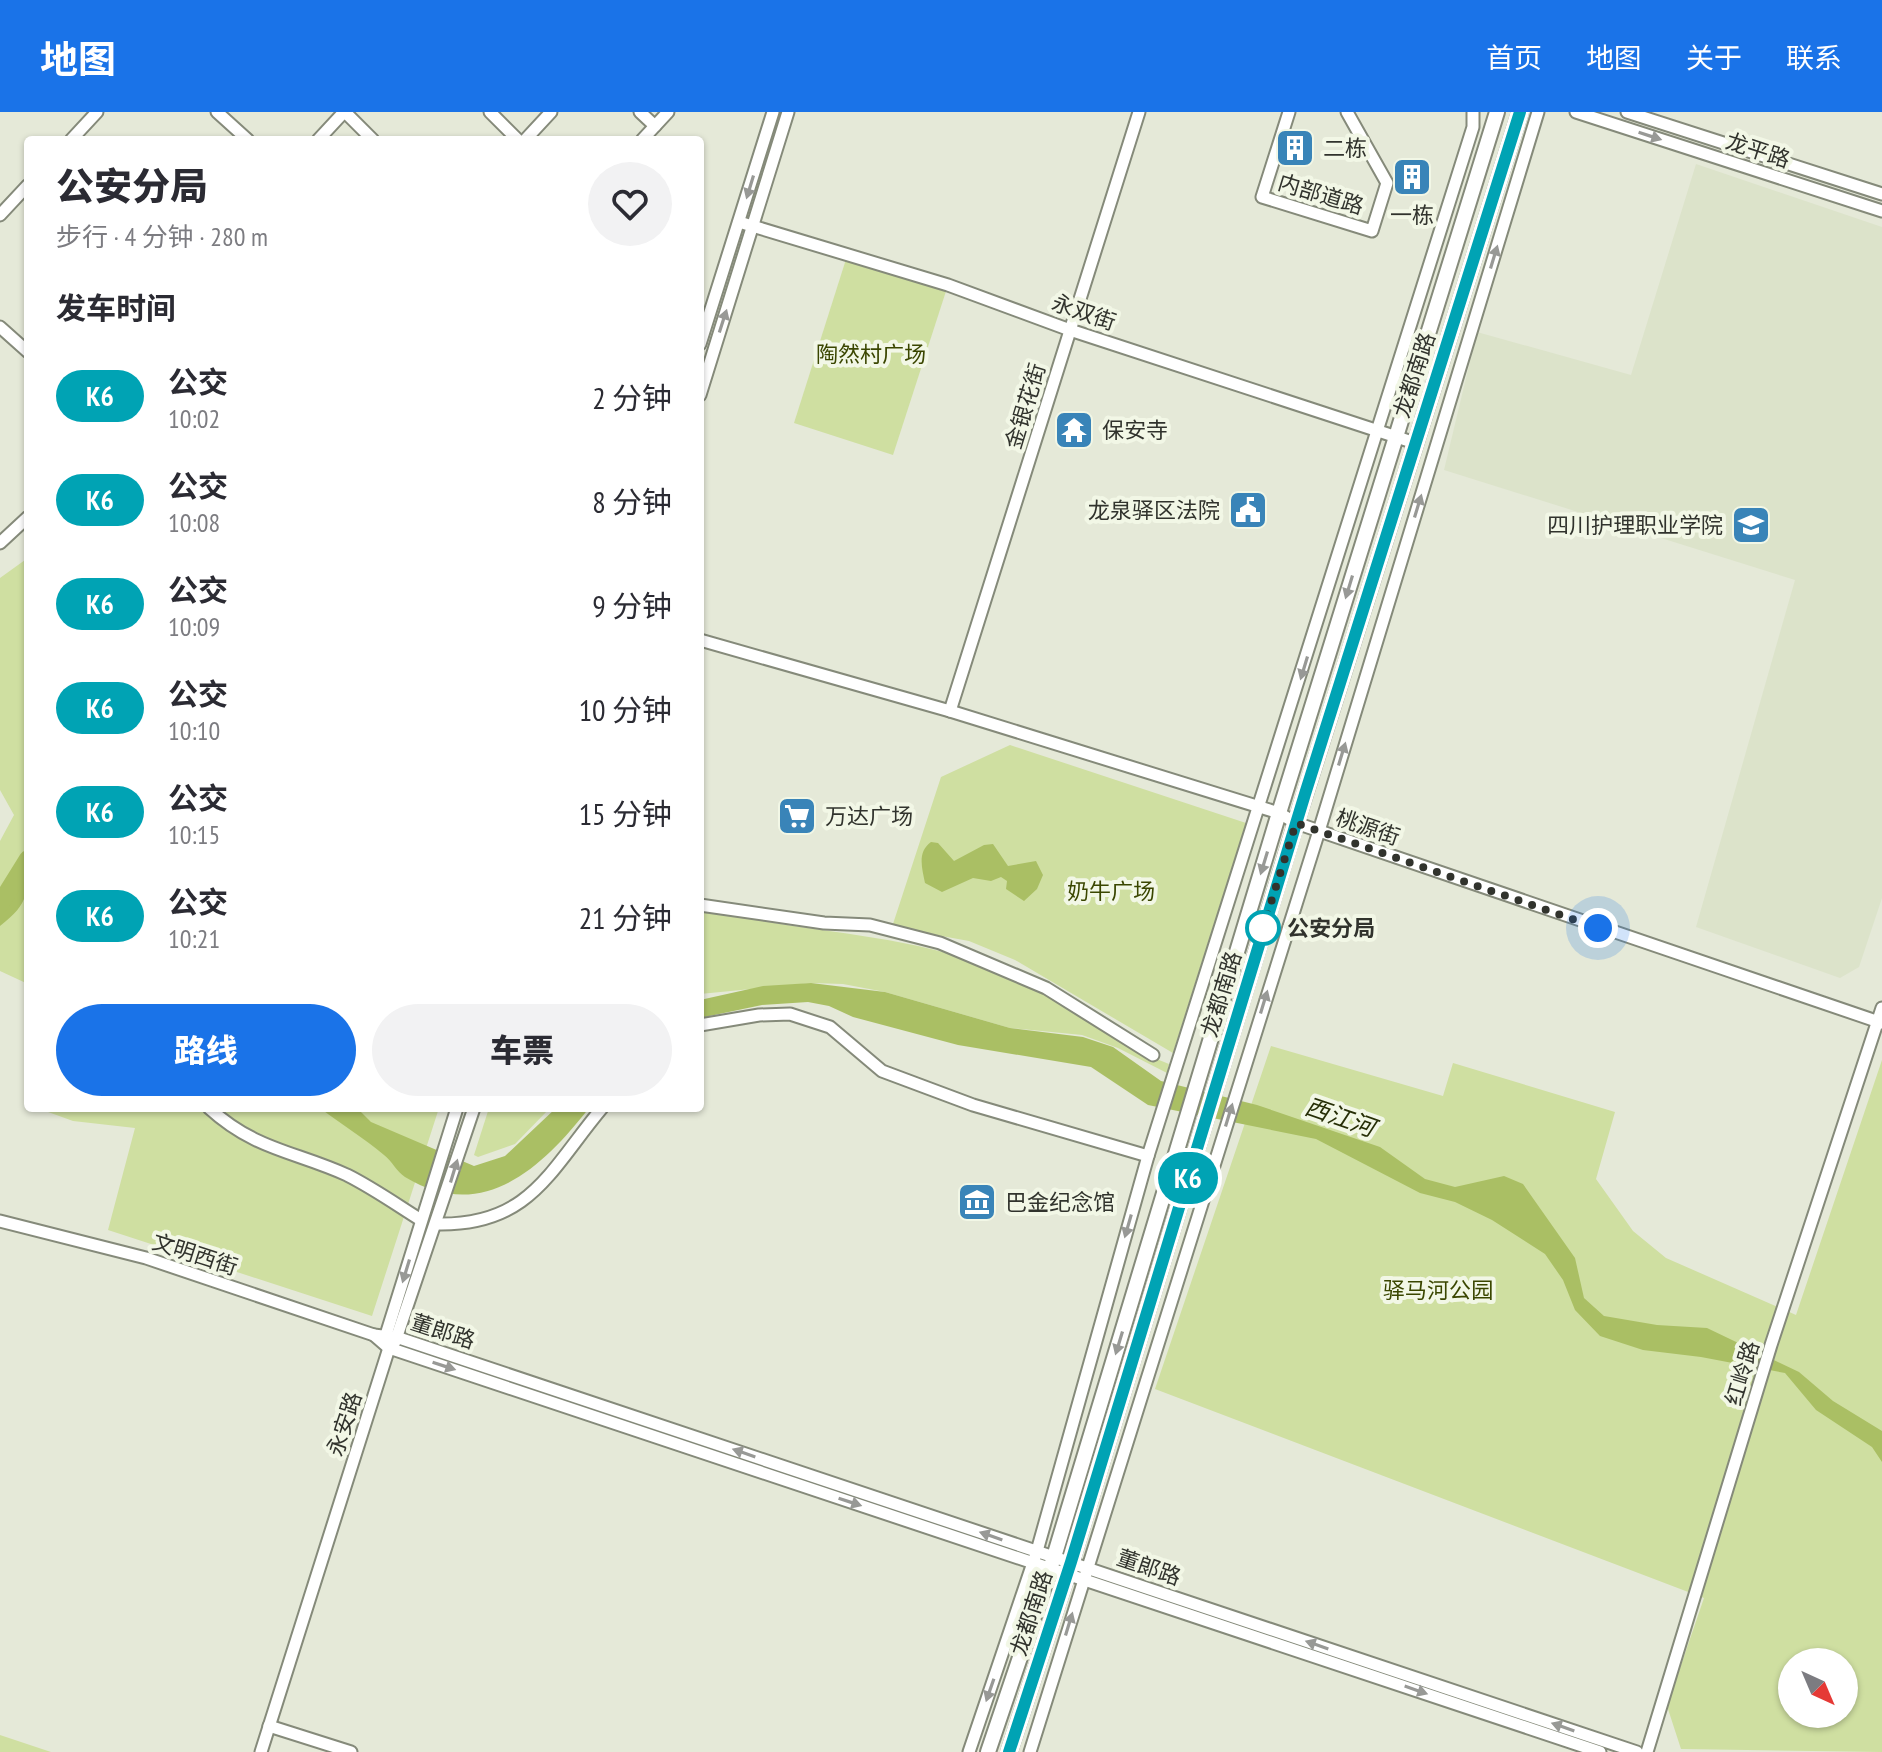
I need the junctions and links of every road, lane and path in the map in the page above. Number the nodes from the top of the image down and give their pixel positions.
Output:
1 (97, 112) edge
2 (217, 112) edge
3 (344, 112) edge
4 (490, 112) edge
5 (551, 112) edge
6 (640, 112) edge
7 (668, 112) edge
8 (773, 112) edge
9 (788, 112) edge
10 (1139, 112) edge
11 (1289, 112) edge
12 (1347, 112) edge
13 (1473, 112) edge
14 (1497, 112) edge
15 (1520, 112) edge
16 (1538, 112) edge
17 (1576, 112) edge
18 (1627, 112) edge
19 (655, 126) junction
20 (75, 136) edge
21 (244, 136) edge
22 (322, 136) edge
23 (369, 136) edge
24 (514, 136) edge
25 (529, 136) edge
26 (646, 136) edge
27 (24, 189) edge
28 (1882, 194) edge
29 (1882, 211) edge
30 (0, 215) edge
31 (739, 222) junction
32 (753, 227) junction
33 (0, 327) edge
34 (1070, 330) junction
35 (704, 331) edge
36 (24, 348) edge
37 (704, 382) edge
38 (1379, 429) junction
39 (1397, 435) junction
40 (1415, 443) junction
41 (24, 521) edge
42 (0, 543) edge
43 (704, 641) edge
44 (950, 711) junction
45 (1260, 807) junction
46 (1279, 813) junction
47 (1296, 823) junction
48 (1319, 831) junction
49 (704, 905) edge
50 (1882, 1008) edge
51 (1880, 1022) edge
52 (704, 1024) edge
53 (1153, 1055) dead end
54 (213, 1112) edge
55 (456, 1112) edge
56 (473, 1112) edge
57 (599, 1112) edge
58 (1148, 1156) junction
59 (421, 1220) junction
60 (0, 1221) edge
61 (437, 1224) junction
62 (380, 1335) junction
63 (399, 1338) junction
64 (389, 1348) junction
65 (1035, 1557) junction
66 (1052, 1562) junction
67 (1069, 1568) junction
68 (1086, 1573) junction
69 (269, 1726) junction
70 (261, 1752) edge
71 (351, 1752) edge
72 (969, 1752) edge
73 (988, 1752) edge
74 (1009, 1752) edge
75 (1030, 1752) edge
76 (1600, 1752) edge
77 (1637, 1752) edge
78 (1647, 1752) edge

1 - 20 street
2 - 21 street
3 - 22 street
3 - 23 street
4 - 24 street
5 - 25 street
6 - 19 street
7 - 19 street
8 -> 31 street
9 - 32 street
10 - 34 street, 金银花街
11 - 12 street, 内部道路
13 - 38 street
14 - 39 main road, 龙都南路
15 - 40 main road, 龙都南路
48 -> 16 street
17 -> 29 street, 龙平路
18 - 28 street, 龙平路
19 - 26 street
27 - 30 street
31 - 32 street, 永双街
31 - 35 street
32 - 34 street, 永双街
37 -> 32 street
33 - 36 street
34 - 38 street, 永双街
34 - 44 street, 金银花街
38 - 39 street, 永双街
38 -> 45 street
39 - 40 street, 永双街
39 -> 46 main road, 龙都南路
40 - 47 main road, 龙都南路
41 - 42 street
43 - 44 street, 桃源街
44 - 45 street, 桃源街
45 - 46 street, 桃源街
45 - 58 street
46 - 47 street, 桃源街
46 -> 66 main road, 龙都南路
47 - 48 street, 桃源街
47 - 67 main road, 龙都南路
48 - 51 street, 桃源街
68 -> 48 street
49 - 53 street
50 - 51 street, 红岭路
51 - 78 street, 红岭路
52 - 58 street
54 - 59 street
55 - 59 street
61 -> 56 street
57 - 61 street
58 -> 65 street
59 -> 62 street
60 - 62 street, 文明西街
61 - 63 street
62 - 63 street, 董郞路
62 - 64 street
63 - 64 street
65 -> 63 street, 董郞路
64 -> 65 street, 董郞路
64 - 69 street, 永安路
65 - 66 street, 董郞路
65 -> 72 street
66 - 67 street, 董郞路
66 - 73 main road, 龙都南路
67 - 68 street, 董郞路
67 - 74 main road, 龙都南路
75 -> 68 street
68 -> 76 street, 董郞路
77 -> 68 street, 董郞路
69 - 70 street, 永安路
69 - 71 street

